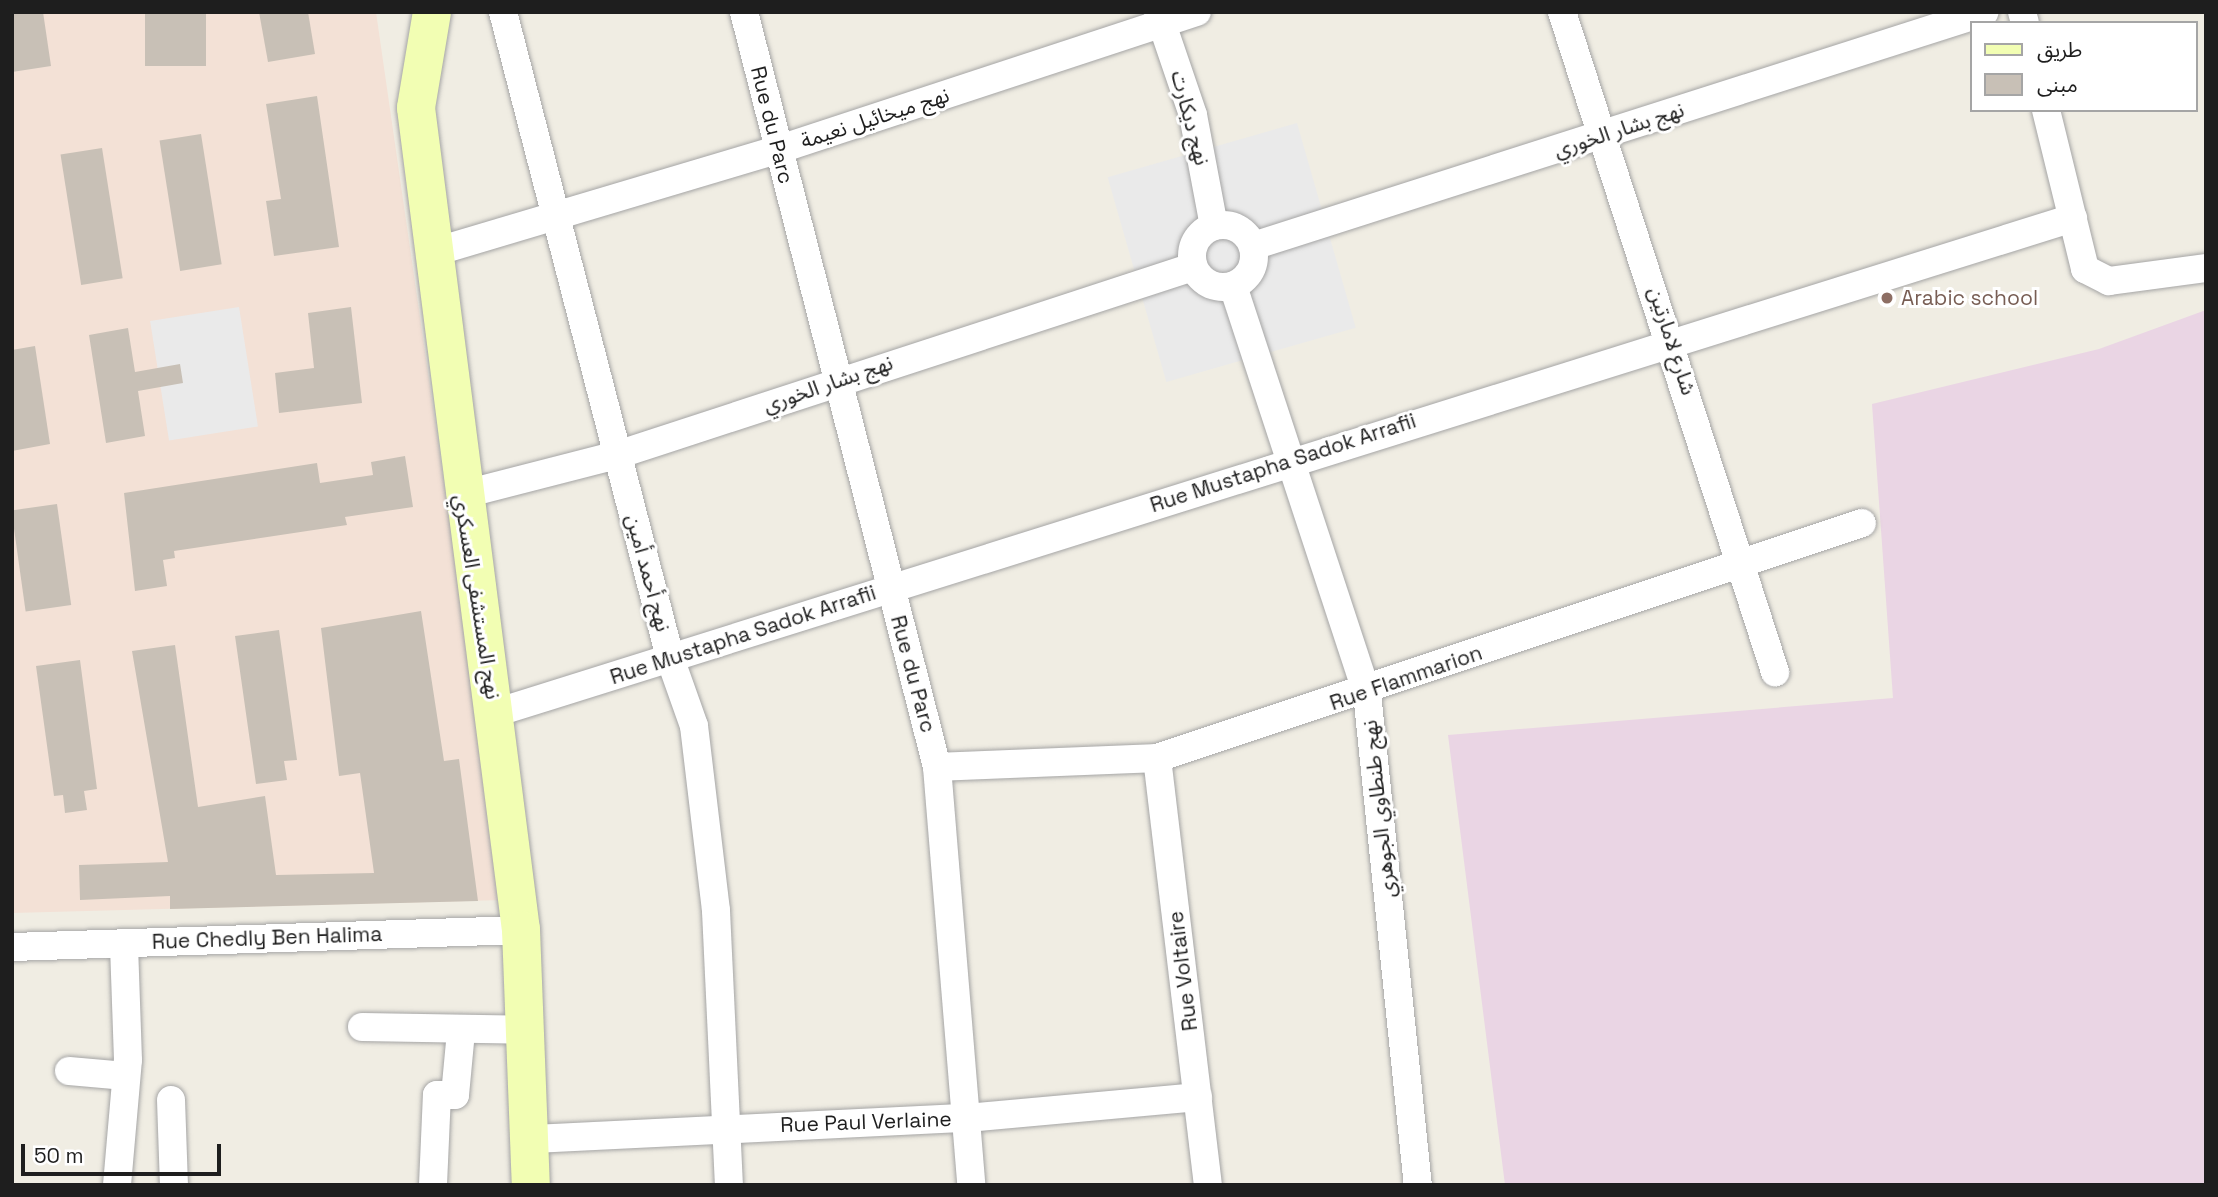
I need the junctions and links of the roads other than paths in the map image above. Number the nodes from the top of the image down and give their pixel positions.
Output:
1 (432, 12) edge
2 (503, 12) edge
3 (744, 12) edge
4 (1197, 12) edge
5 (1562, 12) edge
6 (1985, 12) edge
7 (1160, 18) edge
8 (2046, 112) edge
9 (1604, 134) junction
10 (777, 150) junction
11 (556, 213) junction
12 (2073, 218) junction
13 (1214, 226) junction
14 (1253, 246) junction
15 (430, 253) junction
16 (1193, 267) junction
17 (2206, 268) edge
18 (1233, 286) junction
19 (1672, 340) junction
20 (838, 381) junction
21 (617, 455) junction
22 (1287, 462) junction
23 (461, 495) junction
24 (1862, 523) dead end
25 (1742, 562) junction
26 (890, 587) junction
27 (671, 661) junction
28 (1775, 672) dead end
29 (1367, 693) junction
30 (495, 713) junction
31 (1157, 758) junction
32 (937, 767) junction
33 (522, 930) junction
34 (124, 943) junction
35 (12, 947) edge
36 (362, 1027) dead end
37 (526, 1030) junction
38 (461, 1031) junction
39 (69, 1071) dead end
40 (126, 1076) junction
41 (1198, 1097) junction
42 (171, 1100) dead end
43 (967, 1118) junction
44 (727, 1128) junction
45 (532, 1139) junction
46 (117, 1185) edge
47 (174, 1185) edge
48 (433, 1185) edge
49 (531, 1185) edge
50 (729, 1185) edge
51 (971, 1185) edge
52 (1208, 1185) edge
53 (1418, 1185) edge

1 - 15 street, نهج المستشفى العسكري
2 - 11 street, نهج أحمد أمين
3 - 10 street, Rue du Parc
4 - 7 street, نهج ميخائيل نعيمة
5 - 9 street, شارع لامارتين
6 - 9 street, نهج بشار الخوري
7 - 10 street, نهج ميخائيل نعيمة
7 - 13 street, نهج ديكارت
8 - 12 street
9 - 14 street, نهج بشار الخوري
9 - 19 street, شارع لامارتين
10 - 11 street, نهج ميخائيل نعيمة
10 - 20 street, Rue du Parc
11 - 15 street, نهج ميخائيل نعيمة
11 - 21 street, نهج أحمد أمين
12 - 17 street
12 - 19 street, Rue Mustapha Sadok Arrafii
13 - 14 street
13 - 16 street
14 - 18 street
15 - 23 street, نهج المستشفى العسكري
16 - 18 street
16 - 20 street, نهج بشار الخوري
18 - 22 street, نهج طنطاوي الجوهري
19 - 22 street, Rue Mustapha Sadok Arrafii
19 - 25 street, شارع لامارتين
20 - 21 street, نهج بشار الخوري
20 - 26 street, Rue du Parc
21 - 23 street, نهج بشار الخوري
21 - 27 street, نهج أحمد أمين
22 - 26 street, Rue Mustapha Sadok Arrafii
22 - 29 street, نهج طنطاوي الجوهري
23 - 30 street, نهج المستشفى العسكري
24 - 25 street, Rue Flammarion
25 - 28 street, شارع لامارتين
25 - 29 street, Rue Flammarion
26 - 27 street, Rue Mustapha Sadok Arrafii
26 - 32 street, Rue du Parc
27 - 30 street, Rue Mustapha Sadok Arrafii
27 - 44 street, نهج أحمد أمين
29 - 31 street, Rue Flammarion
29 - 53 street, نهج طنطاوي الجوهري
30 - 33 street, نهج المستشفى العسكري
31 - 32 street, Rue Flammarion
31 - 41 street, Rue Voltaire
32 - 43 street, Rue du Parc
33 - 34 street, Rue Chedly Ben Halima
33 - 37 street, نهج المستشفى العسكري
34 - 35 street, Rue Chedly Ben Halima
34 - 40 street
36 - 38 street
37 - 38 street
37 - 45 street, نهج المستشفى العسكري
38 - 48 street
39 - 40 street
40 - 46 street
41 - 43 street, Rue Paul Verlaine
41 - 52 street, Rue Voltaire
42 - 47 street
43 - 44 street, Rue Paul Verlaine
43 - 51 street, Rue du Parc
44 - 45 street, Rue Paul Verlaine
44 - 50 street, نهج أحمد أمين
45 - 49 street, نهج المستشفى العسكري

